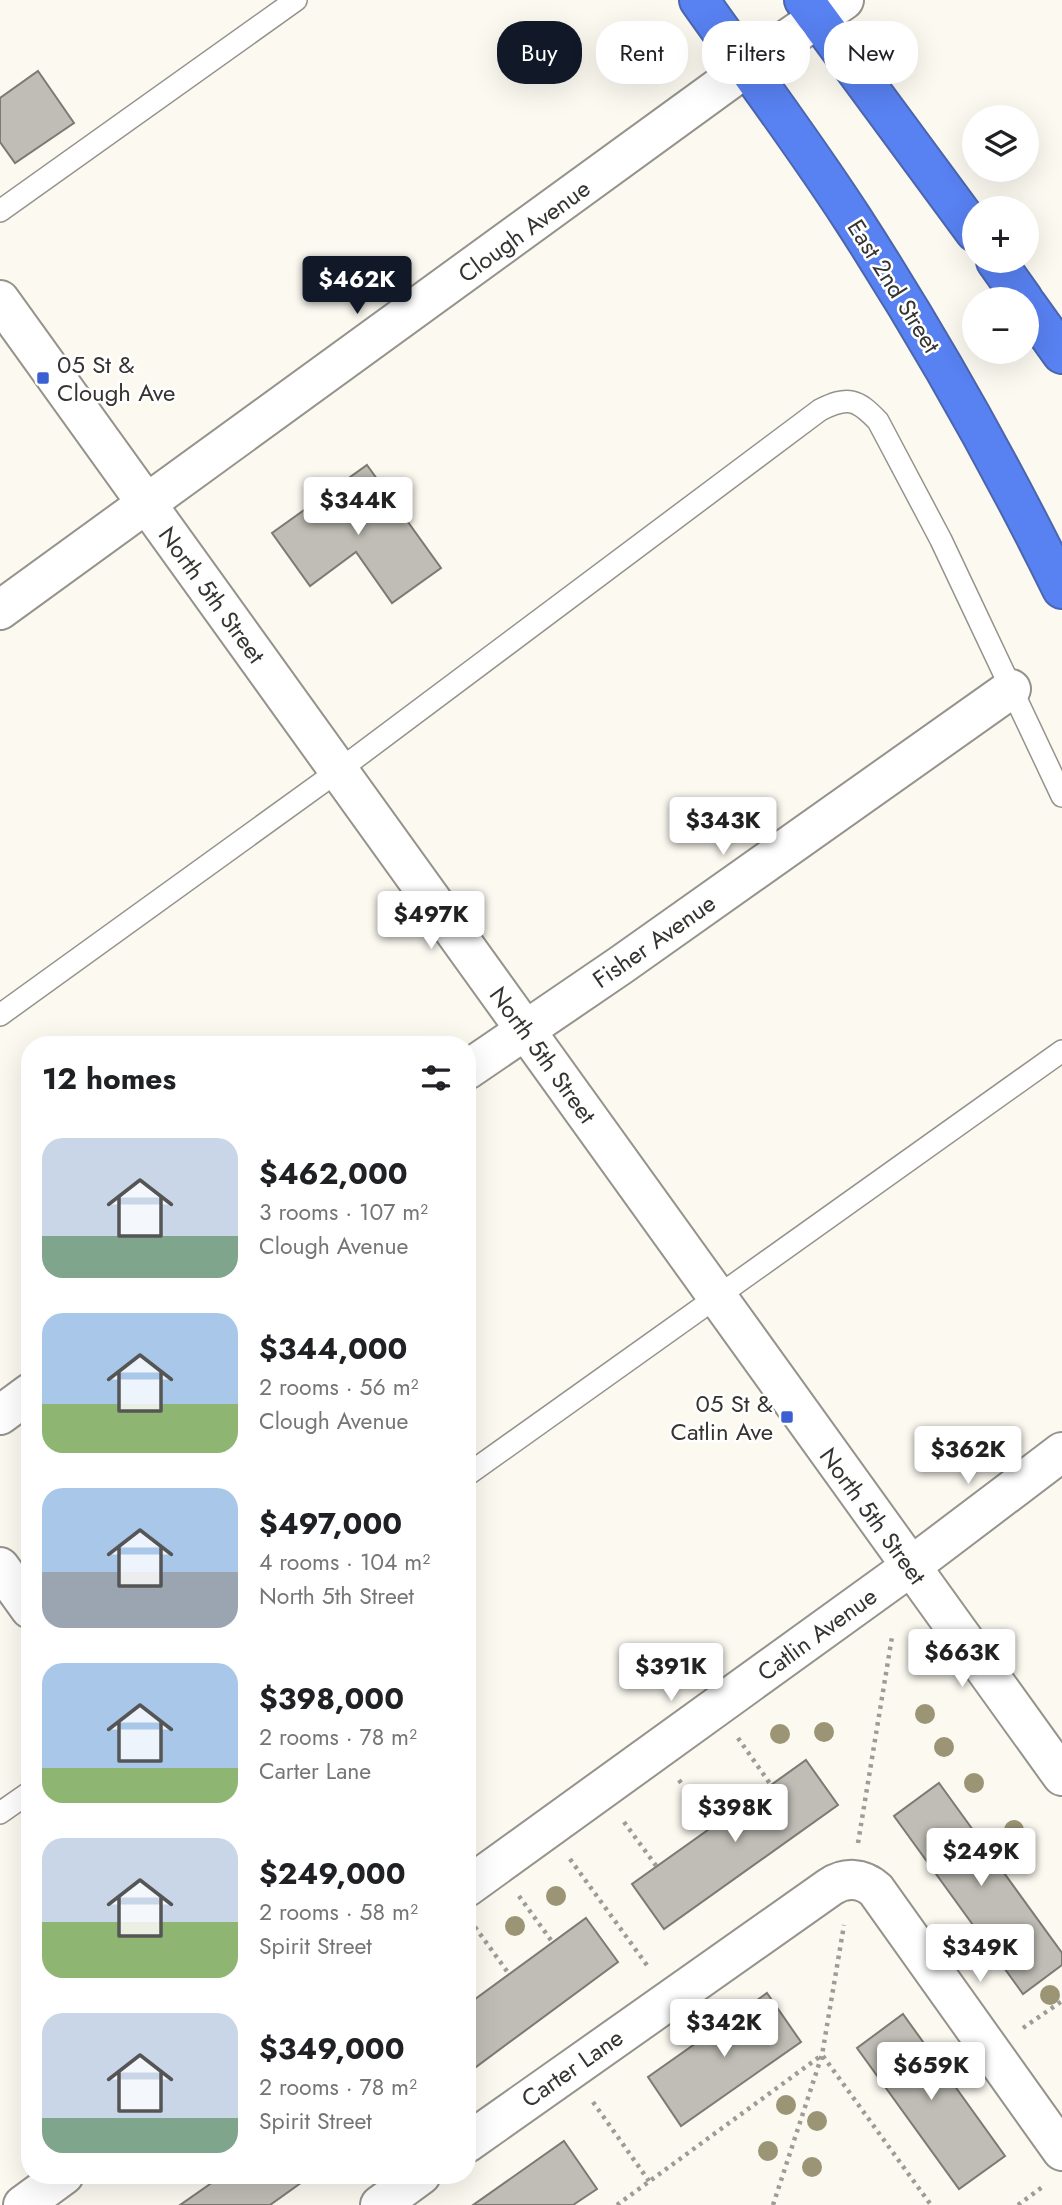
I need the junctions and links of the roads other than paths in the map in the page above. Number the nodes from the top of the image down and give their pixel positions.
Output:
1 (296, 0) edge
2 (699, 0) edge
3 (821, 6) edge
4 (714, 21) edge
5 (803, 21) edge
6 (724, 84) edge
7 (759, 84) edge
8 (0, 211) edge
9 (962, 213) edge
10 (0, 300) edge
11 (1039, 322) edge
12 (1062, 354) edge
13 (147, 505) junction
14 (1062, 589) edge
15 (0, 610) edge
16 (1011, 689) junction
17 (338, 771) junction
18 (1062, 796) edge
19 (0, 1015) edge
20 (524, 1030) junction
21 (1062, 1051) edge
22 (476, 1064) edge
23 (716, 1297) junction
24 (21, 1400) edge
25 (0, 1415) edge
26 (1062, 1452) edge
27 (476, 1469) edge
28 (0, 1567) edge
29 (910, 1567) junction
30 (21, 1596) edge
31 (1062, 1776) edge
32 (21, 1798) edge
33 (0, 1813) edge
34 (476, 1880) edge
35 (476, 2137) edge
36 (1062, 2151) edge
37 (52, 2184) edge
38 (407, 2184) edge
39 (23, 2205) edge
40 (380, 2205) edge

1 - 8 lane
2 - 4 highway, East 2nd Street
3 - 5 street, Clough Avenue
3 - 9 highway
6 - 13 street, Clough Avenue
7 - 14 highway, East 2nd Street
10 - 13 street, North 5th Street
11 - 12 highway
13 - 15 street, Clough Avenue
13 - 17 street, North 5th Street
16 - 17 lane
16 - 18 lane
16 - 20 street, Fisher Avenue
17 - 19 lane
17 - 20 street, North 5th Street
20 - 22 street, Fisher Avenue
20 - 23 street, North 5th Street
21 - 23 lane
23 - 27 lane
23 - 29 street, North 5th Street
24 - 25 street
26 - 29 street, Catlin Avenue
28 - 30 street
29 - 31 street, North 5th Street
29 - 34 street, Catlin Avenue
32 - 33 lane
35 - 36 street, Carter Lane
37 - 39 street
38 - 40 street

